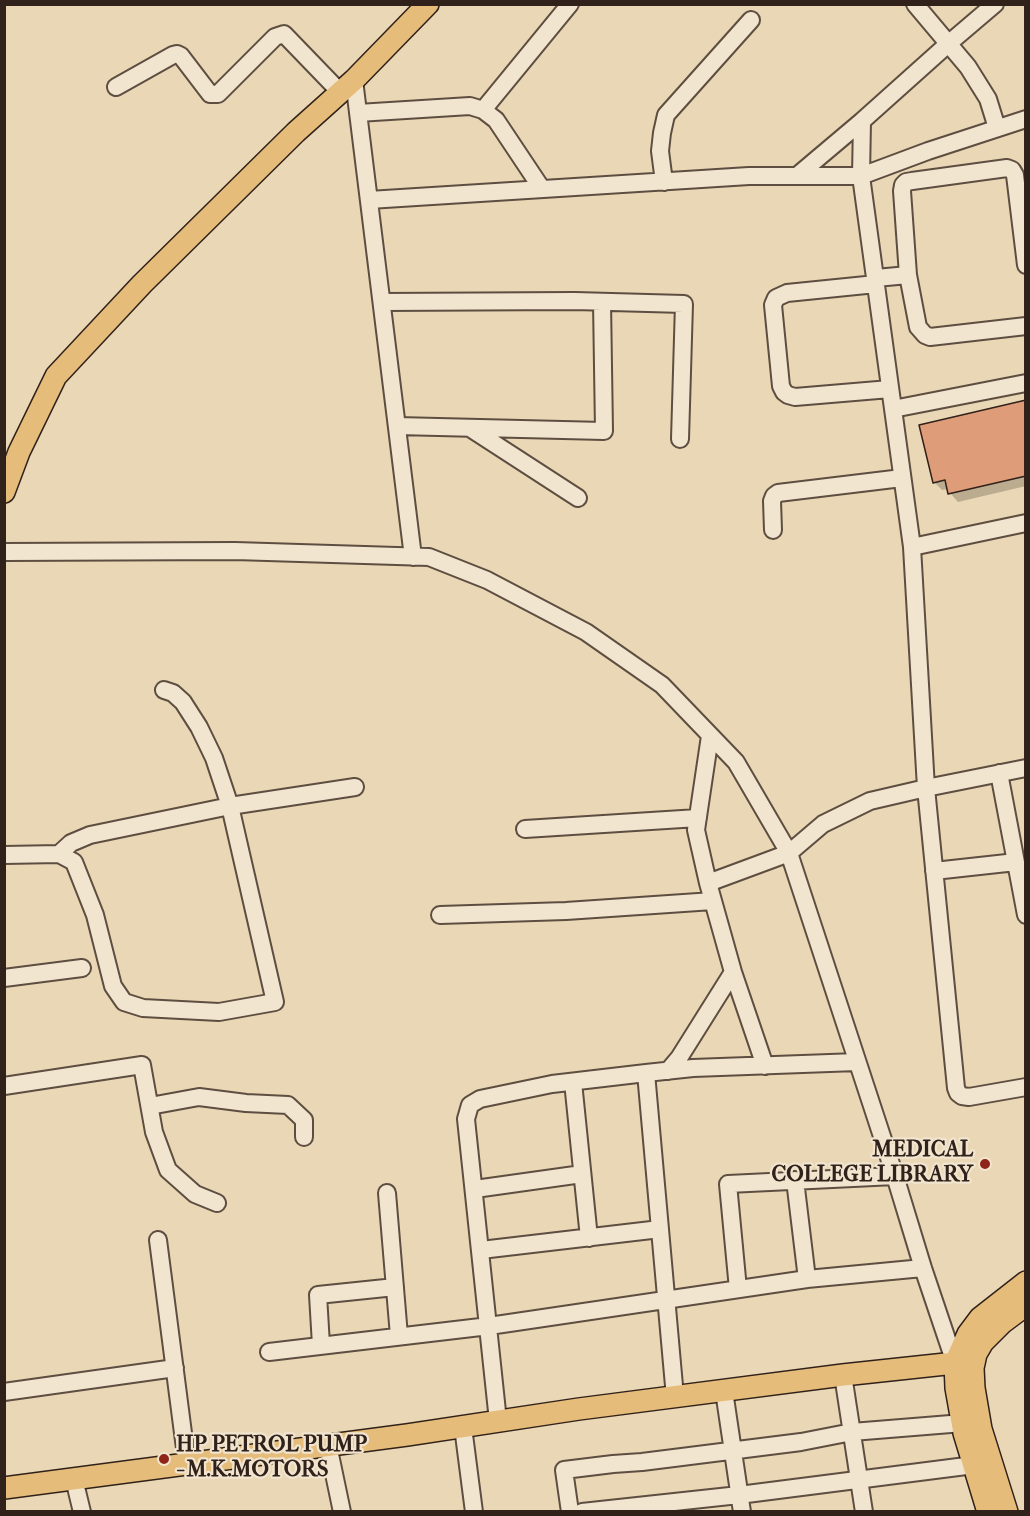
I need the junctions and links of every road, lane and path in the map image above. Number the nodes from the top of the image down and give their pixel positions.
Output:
1 (428, 4) edge
2 (570, 4) edge
3 (915, 4) edge
4 (995, 4) edge
5 (751, 20) dead end
6 (948, 44) junction
7 (347, 86) junction
8 (116, 87) dead end
9 (483, 110) junction
10 (358, 113) junction
11 (1026, 119) edge
12 (862, 121) junction
13 (997, 128) junction
14 (798, 175) junction
15 (861, 176) junction
16 (664, 182) junction
17 (542, 189) junction
18 (369, 200) junction
19 (1026, 265) edge
20 (908, 275) junction
21 (876, 281) junction
22 (382, 302) junction
23 (602, 302) junction
24 (1026, 326) edge
25 (1026, 383) edge
26 (890, 389) junction
27 (893, 409) junction
28 (397, 426) junction
29 (469, 428) junction
30 (680, 440) dead end
31 (902, 478) junction
32 (4, 492) edge
33 (579, 498) dead end
34 (1026, 524) edge
35 (773, 530) dead end
36 (912, 547) junction
37 (4, 552) edge
38 (413, 556) junction
39 (164, 690) dead end
40 (710, 736) junction
41 (1026, 768) edge
42 (999, 773) junction
43 (355, 787) dead end
44 (926, 788) junction
45 (230, 806) junction
46 (698, 818) junction
47 (525, 829) dead end
48 (789, 853) junction
49 (59, 854) junction
50 (4, 855) edge
51 (1016, 862) junction
52 (934, 871) junction
53 (708, 883) junction
54 (713, 901) junction
55 (440, 915) dead end
56 (1026, 915) edge
57 (82, 968) dead end
58 (733, 972) junction
59 (4, 978) edge
60 (857, 1062) junction
61 (765, 1066) junction
62 (668, 1071) junction
63 (646, 1073) junction
64 (573, 1082) junction
65 (4, 1086) edge
66 (1026, 1087) edge
67 (150, 1106) junction
68 (304, 1137) dead end
69 (582, 1174) junction
70 (895, 1176) junction
71 (795, 1180) junction
72 (475, 1189) junction
73 (387, 1193) dead end
74 (217, 1203) dead end
75 (660, 1229) junction
76 (589, 1238) junction
77 (158, 1240) dead end
78 (481, 1250) junction
79 (923, 1268) junction
80 (807, 1280) junction
81 (1026, 1282) edge
82 (395, 1287) junction
83 (738, 1289) junction
84 (666, 1300) junction
85 (1026, 1305) edge
86 (489, 1326) junction
87 (399, 1336) junction
88 (321, 1345) junction
89 (269, 1352) dead end
90 (964, 1365) junction
91 (175, 1368) junction
92 (843, 1375) junction
93 (724, 1391) junction
94 (4, 1392) edge
95 (675, 1397) junction
96 (498, 1421) junction
97 (963, 1423) junction
98 (463, 1426) junction
99 (852, 1432) junction
100 (328, 1446) junction
101 (733, 1450) junction
102 (188, 1464) junction
103 (974, 1465) junction
104 (74, 1479) junction
105 (859, 1480) junction
106 (4, 1488) edge
107 (741, 1503) edge
108 (82, 1512) edge
109 (342, 1512) edge
110 (474, 1512) edge
111 (570, 1512) edge
112 (582, 1512) edge
113 (864, 1512) edge
114 (988, 1512) edge
115 (1007, 1512) edge

1 - 7 main road
2 - 9 street
3 - 6 street
4 - 6 street
5 - 16 street
6 - 12 street
6 - 13 street
7 - 8 street
7 - 10 street
7 - 32 main road
9 - 10 street
9 - 17 street
10 - 18 street
11 - 13 street
12 - 14 street
12 - 15 street
13 - 15 street
14 - 15 street
14 - 16 street
15 - 21 street
16 - 17 street
17 - 18 street
18 - 22 street
19 - 20 street
20 - 21 street
20 - 24 street
21 - 26 street
21 - 26 street
22 - 23 street
22 - 28 street
23 - 29 street
23 - 30 street
25 - 27 street
26 - 27 street
27 - 31 street
28 - 29 street
28 - 38 street
29 - 33 street
31 - 35 street
31 - 36 street
34 - 36 street
36 - 44 street
37 - 38 street
38 - 40 street
39 - 45 street
40 - 46 street
40 - 48 street
41 - 42 street
42 - 44 street
42 - 51 street
43 - 45 street
44 - 48 street
44 - 52 street
45 - 49 street
45 - 49 street
46 - 47 street
46 - 53 street
48 - 53 street
48 - 60 street
49 - 50 street
51 - 52 street
51 - 56 street
52 - 66 street
53 - 54 street
54 - 55 street
54 - 58 street
57 - 59 street
58 - 61 street
58 - 62 street
60 - 61 street
60 - 70 street
61 - 62 street
62 - 63 street
63 - 64 street
63 - 75 street
64 - 69 street
64 - 72 street
65 - 67 street
67 - 68 street
67 - 74 street
69 - 72 street
69 - 76 street
70 - 71 street
70 - 79 street
71 - 80 street
71 - 83 street
72 - 78 street
73 - 82 street
75 - 76 street
75 - 84 street
76 - 78 street
77 - 91 street
78 - 86 street
79 - 80 street
79 - 90 street
80 - 83 street
81 - 90 main road
82 - 87 street
82 - 88 street
83 - 84 street
84 - 86 street
84 - 95 street
85 - 90 main road
86 - 87 street
86 - 96 street
87 - 88 street
88 - 89 street
90 - 92 main road
90 - 97 main road
90 - 115 main road
91 - 94 street
91 - 102 street
92 - 93 main road
92 - 99 street
93 - 95 main road
93 - 101 street
95 - 96 main road
96 - 98 main road
97 - 99 street
97 - 103 main road
98 - 100 main road
98 - 110 street
99 - 101 street
99 - 105 street
100 - 102 main road
100 - 109 street
101 - 107 street
101 - 111 street
102 - 104 main road
103 - 105 street
103 - 114 main road
104 - 106 main road
104 - 108 street
105 - 107 street
105 - 113 street
107 - 112 street

